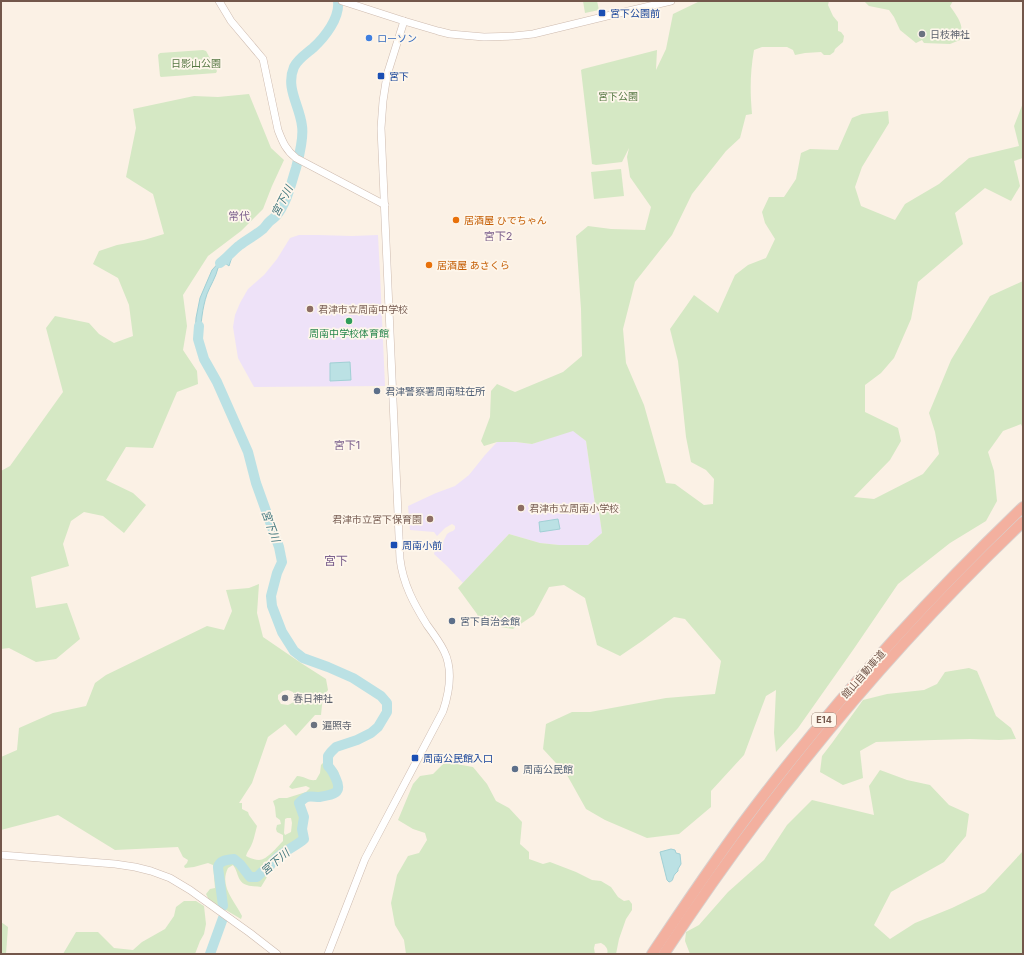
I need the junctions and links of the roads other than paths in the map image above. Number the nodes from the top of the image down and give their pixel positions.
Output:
1 (219, 1) edge
2 (671, 1) edge
3 (345, 2) edge
4 (404, 21) junction
5 (385, 205) junction
6 (1023, 507) edge
7 (1023, 522) edge
8 (1, 855) edge
9 (277, 954) edge
10 (328, 954) edge
11 (652, 954) edge
12 (664, 954) edge

1 - 5 street
2 - 4 street
3 - 4 street
4 - 5 street
5 - 10 street
6 - 11 highway, 館山自動車道 / E14
7 - 12 highway, 館山自動車道 / E14
8 - 9 street

